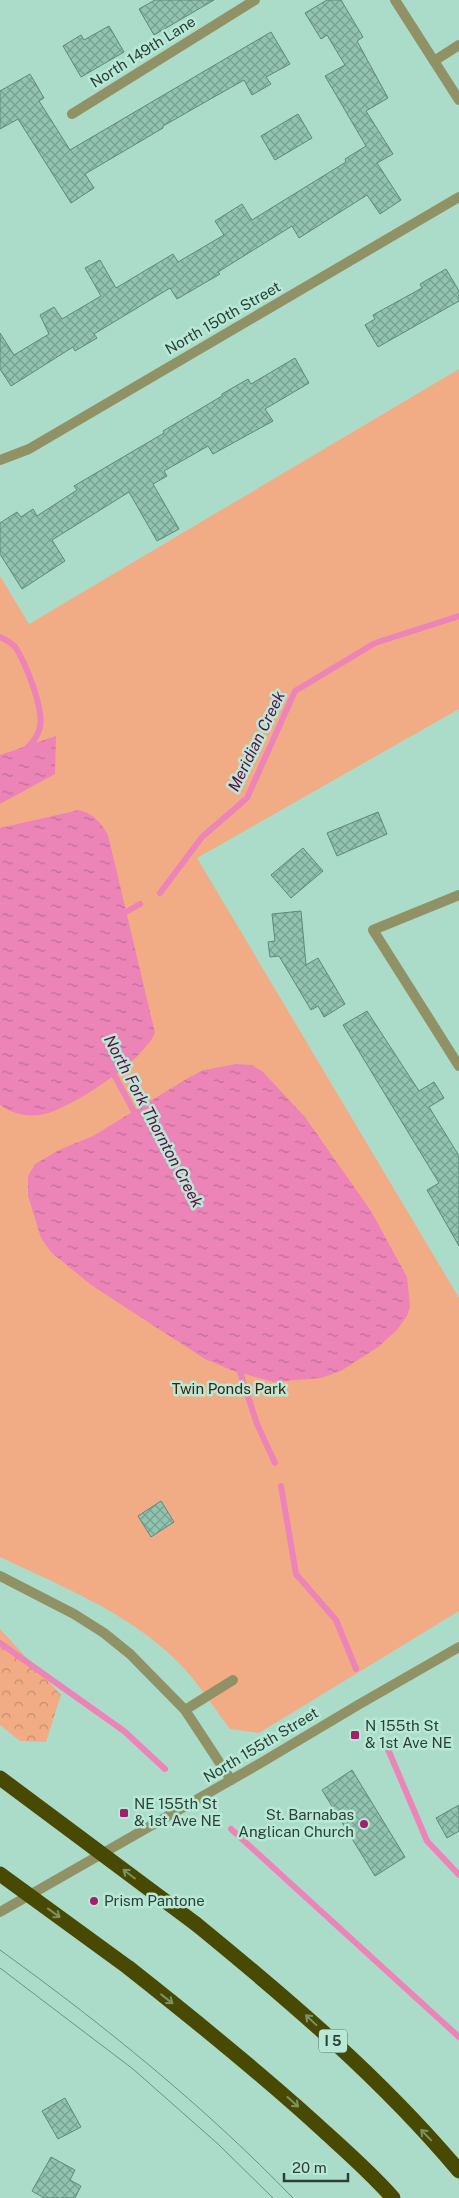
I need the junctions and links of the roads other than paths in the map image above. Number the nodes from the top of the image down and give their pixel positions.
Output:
1 (255, 0) edge
2 (395, 0) edge
3 (459, 45) edge
4 (434, 61) junction
5 (459, 100) edge
6 (72, 114) dead end
7 (459, 197) edge
8 (0, 460) edge
9 (459, 895) edge
10 (459, 1066) edge
11 (0, 1576) edge
12 (459, 1647) edge
13 (233, 1680) dead end
14 (185, 1710) junction
15 (0, 1778) edge
16 (231, 1780) junction
17 (0, 1874) edge
18 (0, 1912) edge
19 (459, 2171) edge
20 (393, 2198) edge

1 - 6 street, North 149th Lane
2 - 4 street
3 - 4 street
4 - 5 street
7 - 8 street, North 150th Street
9 - 10 street
11 - 14 street
12 - 16 street, North 155th Street
13 - 14 street
14 - 16 street
19 -> 15 highway, I 5, bridge
16 - 18 street, North 155th Street
17 -> 20 highway, bridge

